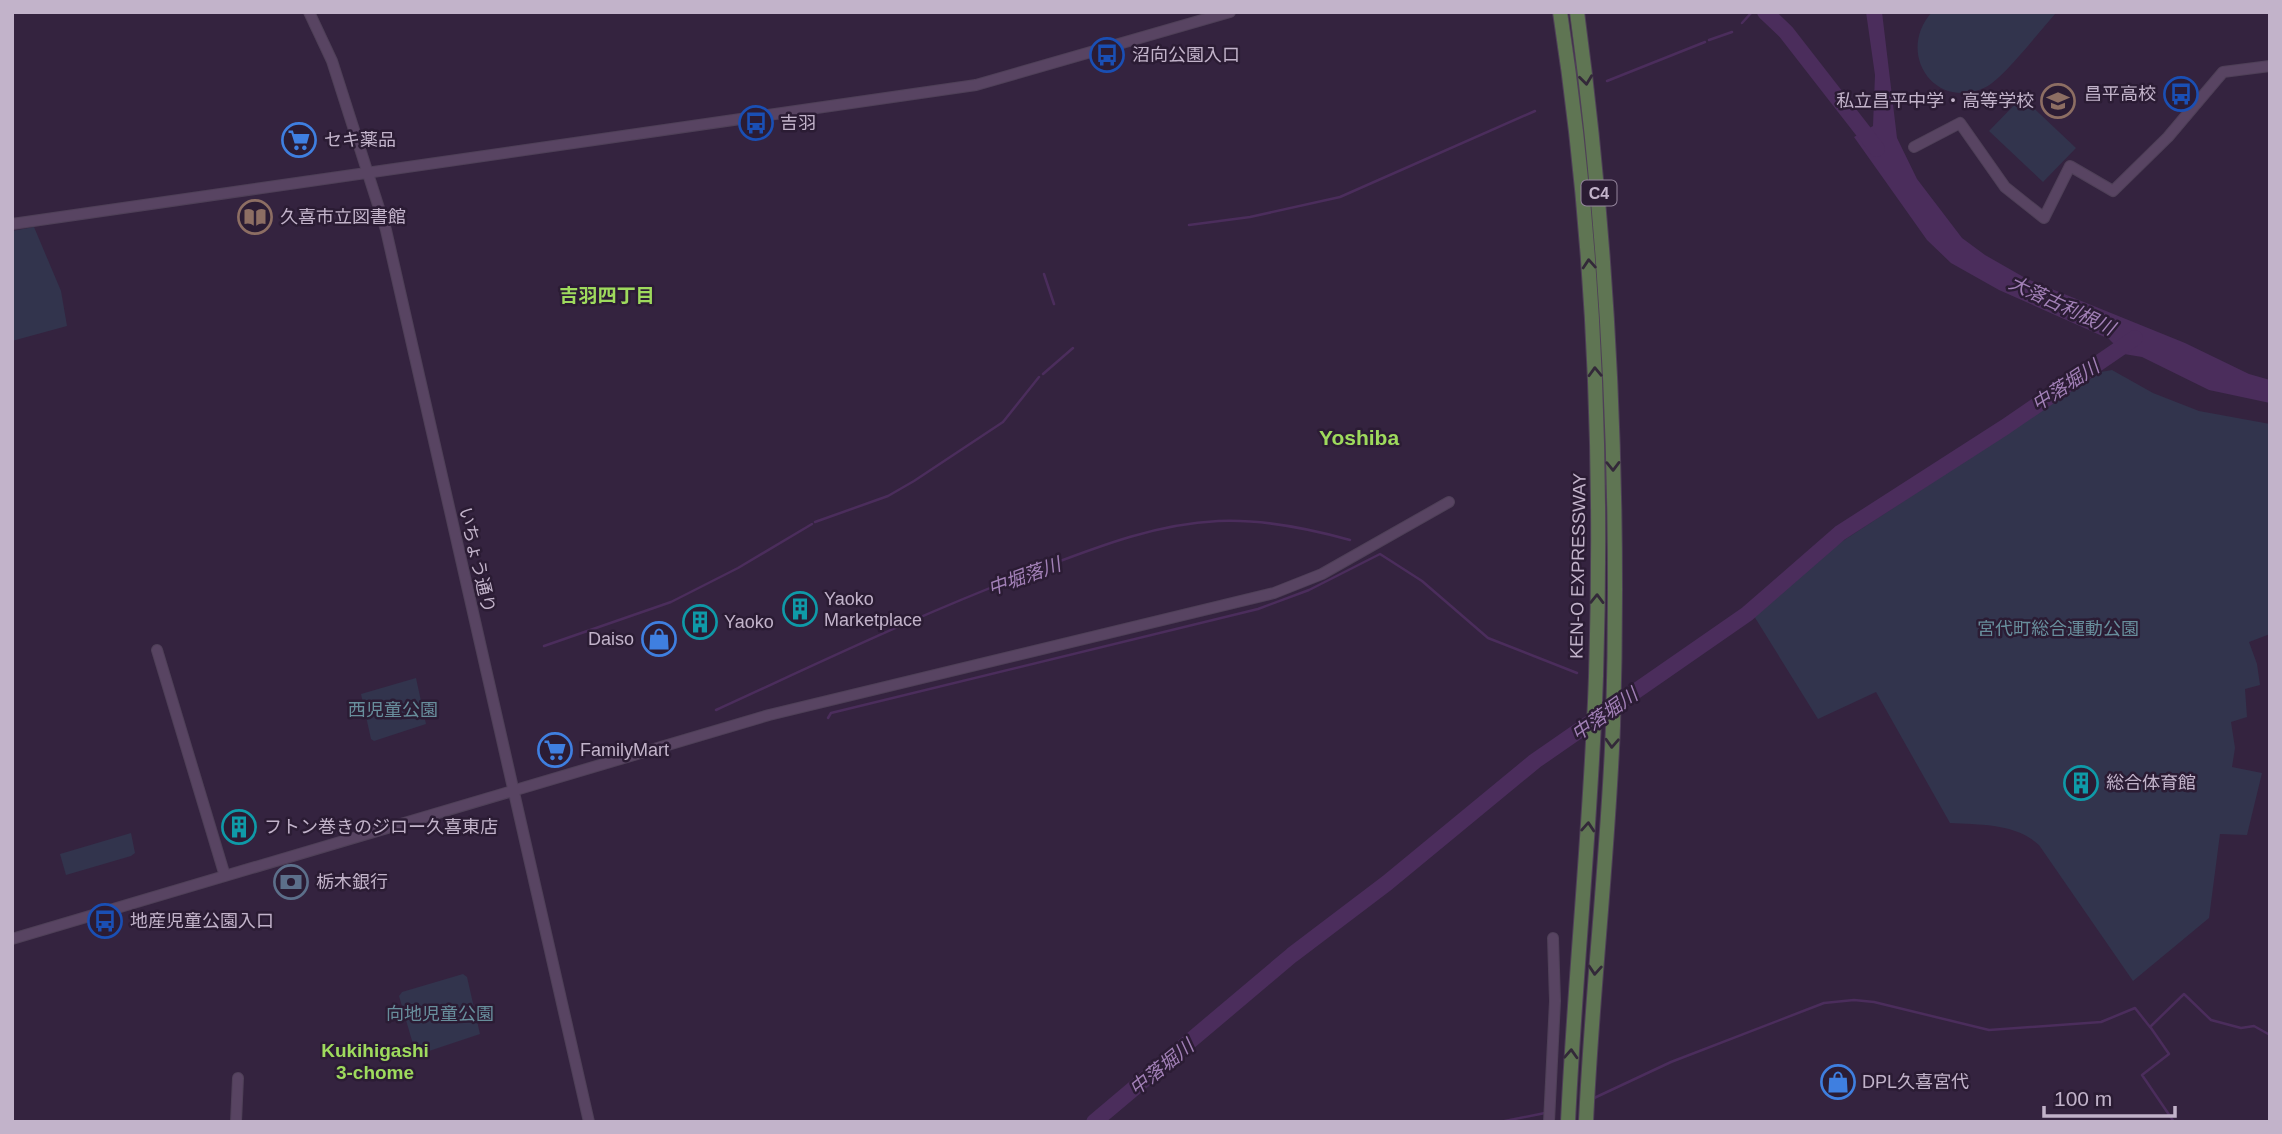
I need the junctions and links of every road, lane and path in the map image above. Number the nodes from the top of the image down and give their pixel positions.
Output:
1 (309, 12) edge
2 (1230, 12) edge
3 (1560, 12) edge
4 (1577, 12) edge
5 (2270, 66) edge
6 (1914, 146) dead end
7 (369, 172) junction
8 (12, 224) edge
9 (1449, 502) dead end
10 (157, 650) dead end
11 (511, 791) junction
12 (225, 876) junction
13 (1553, 938) dead end
14 (12, 939) edge
15 (238, 1078) dead end
16 (236, 1122) edge
17 (589, 1122) edge
18 (1549, 1122) edge
19 (1567, 1122) edge
20 (1586, 1122) edge

1 - 7 street, いちょう通り
2 - 7 street
19 -> 3 highway, KEN-O EXPRESSWAY / C4
4 -> 20 highway, KEN-O EXPRESSWAY / C4
5 - 6 street
7 - 8 street
7 - 11 street, いちょう通り
9 - 11 street
10 - 12 street
11 - 12 street
11 - 17 street, いちょう通り
12 - 14 street
13 - 18 street
15 - 16 street

